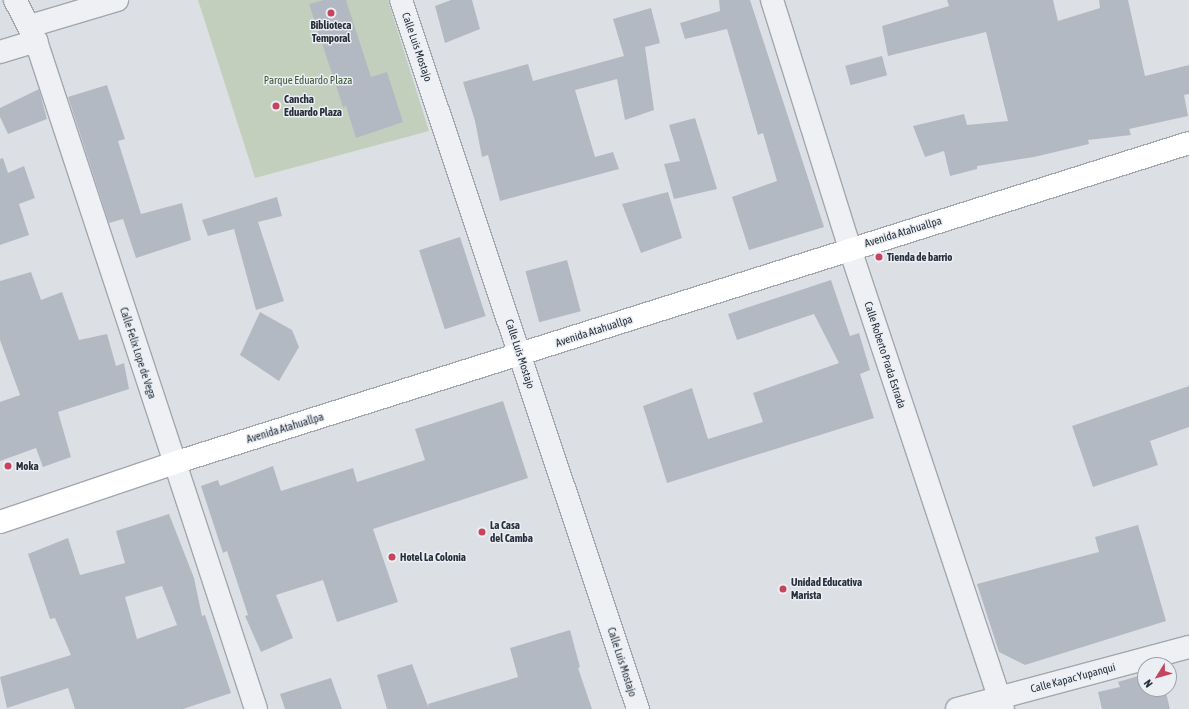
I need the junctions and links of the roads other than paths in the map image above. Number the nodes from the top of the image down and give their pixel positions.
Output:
1 (15, 0) edge
2 (117, 0) edge
3 (401, 0) edge
4 (772, 0) edge
5 (33, 33) junction
6 (0, 52) edge
7 (1189, 143) edge
8 (850, 249) junction
9 (521, 355) junction
10 (174, 463) junction
11 (0, 522) edge
12 (1189, 647) edge
13 (1002, 703) edge
14 (256, 709) edge
15 (638, 709) edge
16 (957, 709) edge

1 - 5 street, Calle Felix Lope de Vega
2 - 5 street
3 - 9 street, Calle Luis Mostajo
4 - 8 street, Calle Roberto Prada Estrada
5 - 6 street
5 - 10 street, Calle Felix Lope de Vega
7 - 8 main road, Avenida Atahuallpa
8 - 9 main road, Avenida Atahuallpa
8 - 13 street, Calle Roberto Prada Estrada
9 - 10 main road, Avenida Atahuallpa
9 - 15 street, Calle Luis Mostajo
10 - 11 main road, Avenida Atahuallpa
10 - 14 street, Calle Felix Lope de Vega
12 - 13 street, Calle Kapac Yupanqui
13 - 16 street, Calle Kapac Yupanqui

